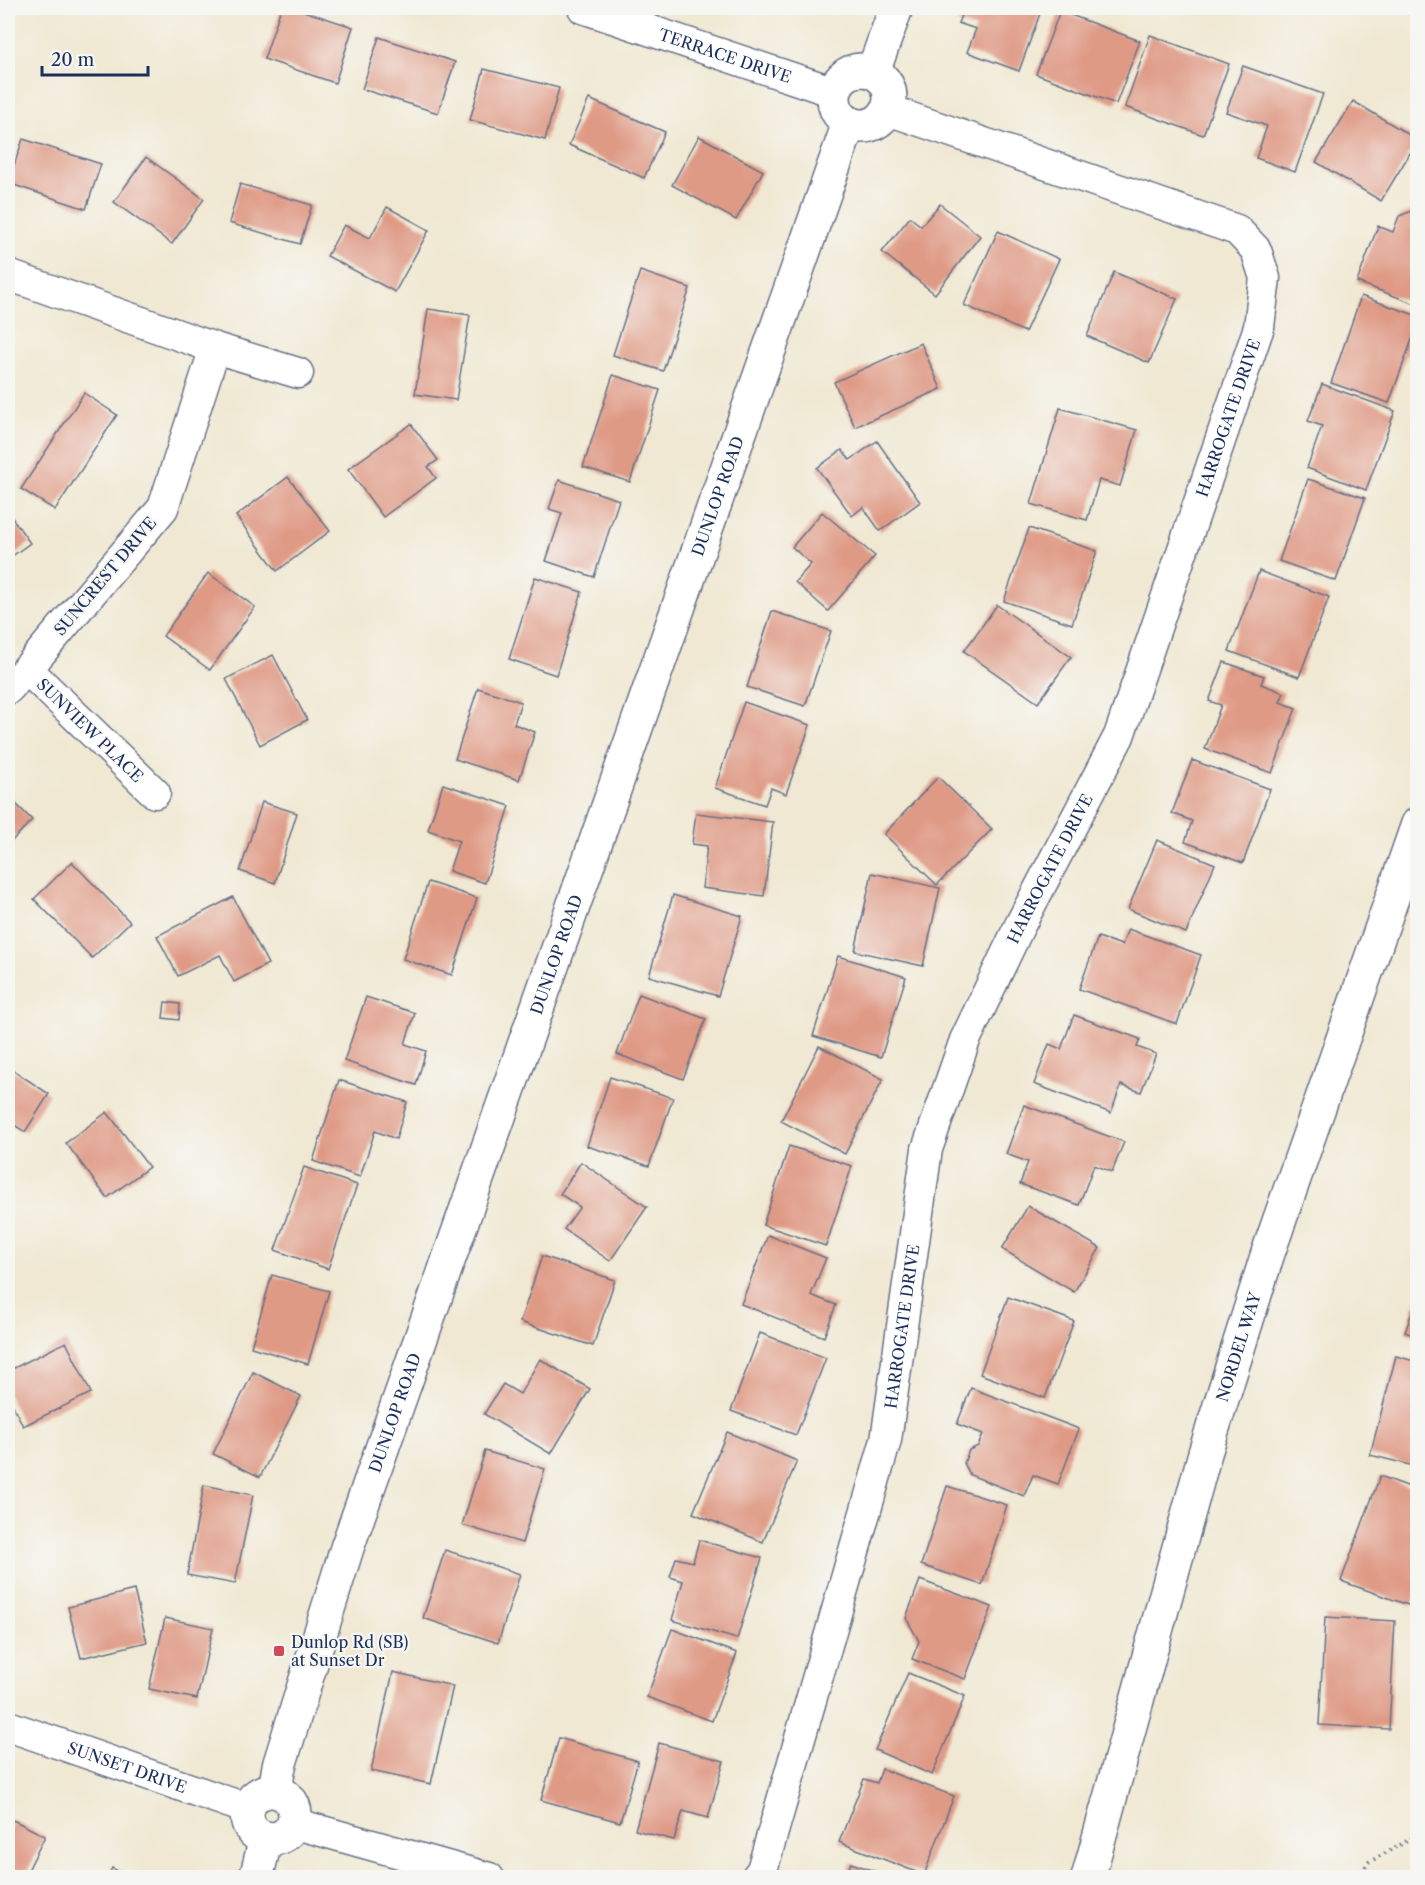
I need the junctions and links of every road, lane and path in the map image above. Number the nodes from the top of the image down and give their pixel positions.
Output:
1 (583, 8) edge
2 (896, 8) edge
3 (873, 72) junction
4 (834, 92) junction
5 (888, 110) junction
6 (849, 123) junction
7 (8, 275) edge
8 (215, 348) junction
9 (298, 373) dead end
10 (17, 679) edge
11 (154, 793) dead end
12 (1418, 824) edge
13 (8, 1726) edge
14 (274, 1790) junction
15 (248, 1809) junction
16 (279, 1830) junction
17 (1418, 1835) edge
18 (256, 1878) edge
19 (489, 1878) edge
20 (756, 1878) edge
21 (1088, 1878) edge
22 (1358, 1878) edge

1 - 4 street, TERRACE DRIVE
2 - 3 street
3 - 4 street
3 - 5 street
4 - 6 street
5 - 6 street
5 - 20 street, HARROGATE DRIVE
6 - 14 street, DUNLOP ROAD
7 - 8 street
8 - 9 street
8 - 10 street, SUNCREST DRIVE
10 - 11 street, SUNVIEW PLACE
12 - 21 street, NORDEL WAY
13 - 15 street, SUNSET DRIVE
14 - 15 street
14 - 16 street
15 - 16 street
16 - 18 street
16 - 19 street
17 - 22 path

